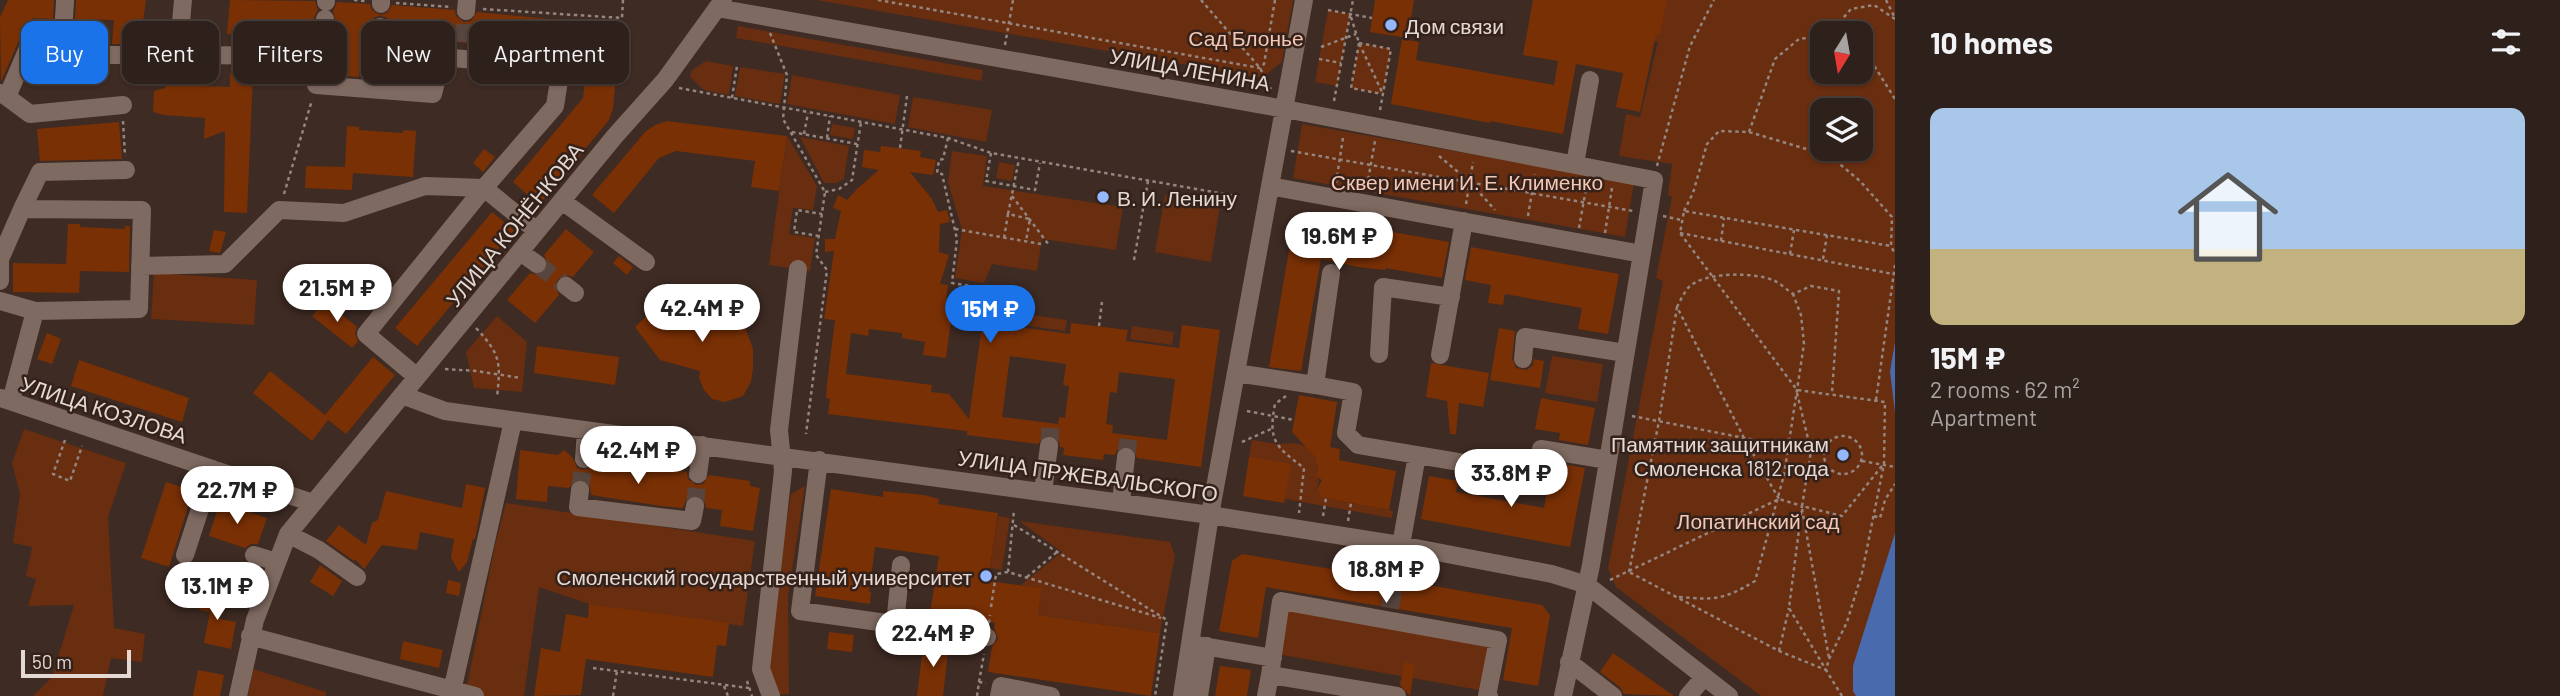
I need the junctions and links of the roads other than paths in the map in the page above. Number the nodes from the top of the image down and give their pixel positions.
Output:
1 (183, 0) edge
2 (1304, 0) edge
3 (65, 2) dead end
4 (720, 4) edge
5 (64, 21) edge
6 (233, 55) edge
7 (21, 60) edge
8 (1590, 80) dead end
9 (316, 84) edge
10 (374, 84) edge
11 (374, 89) junction
12 (3, 95) edge
13 (1287, 100) junction
14 (122, 105) road end
15 (1575, 164) junction
16 (126, 170) road end
17 (484, 188) junction
18 (1269, 193) junction
19 (562, 201) junction
20 (22, 209) junction
21 (1464, 221) junction
22 (537, 231) junction
23 (520, 252) junction
24 (1642, 254) junction
25 (0, 256) edge
26 (646, 262) dead end
27 (537, 264) tunnel mouth
28 (140, 266) junction
29 (798, 269) dead end
30 (1331, 273) dead end
31 (0, 281) edge
32 (1451, 297) junction
33 (0, 301) edge
34 (35, 311) junction
35 (1625, 353) junction
36 (1380, 354) dead end
37 (1440, 355) dead end
38 (1523, 359) dead end
39 (1236, 373) junction
40 (417, 377) junction
41 (1315, 385) junction
42 (402, 395) junction
43 (6, 400) edge
44 (513, 421) junction
45 (586, 431) junction
46 (702, 445) junction
47 (1049, 446) tunnel mouth
48 (781, 455) junction
49 (1417, 455) junction
50 (1126, 457) tunnel mouth
51 (584, 459) tunnel mouth
52 (819, 460) junction
53 (1608, 460) junction
54 (213, 469) junction
55 (698, 474) tunnel mouth
56 (580, 490) dead end
57 (1043, 492) junction
58 (1121, 502) junction
59 (313, 503) junction
60 (695, 506) dead end
61 (1210, 515) junction
62 (288, 534) junction
63 (1400, 545) junction
64 (185, 555) dead end
65 (254, 555) dead end
66 (277, 562) junction
67 (901, 565) dead end
68 (358, 577) dead end
69 (1395, 579) tunnel mouth
70 (1587, 585) junction
71 (894, 624) junction
72 (250, 636) junction
73 (987, 637) road end
74 (1200, 645) junction
75 (1569, 662) junction
76 (1271, 666) junction
77 (1704, 677) junction
78 (1294, 688) edge
79 (994, 690) edge
80 (452, 691) junction
81 (770, 694) edge
82 (238, 696) edge
83 (475, 696) edge
84 (1051, 696) edge
85 (1182, 696) edge
86 (1199, 696) edge
87 (1266, 696) edge
88 (1397, 696) edge
89 (1488, 696) edge
90 (1563, 696) edge
91 (1613, 696) edge
92 (1689, 696) edge
93 (1729, 696) edge

1 - 6 street
2 - 13 street
3 - 5 street
4 - 13 street, УЛИЦА ЛЕНИНА
4 - 19 street, УЛИЦА КОНЁНКОВА
7 - 12 street
8 - 15 street
9 - 11 street
10 - 11 street
11 - 17 street
12 - 14 street
13 - 15 street, УЛИЦА ЛЕНИНА
13 - 18 street
15 - 24 street, УЛИЦА ЛЕНИНА
16 - 20 street
17 - 22 street
17 - 28 street
17 - 40 street
18 - 21 street
18 - 39 street
19 - 22 street, УЛИЦА КОНЁНКОВА
19 - 26 street
20 - 25 street
20 - 28 street
21 - 24 street
21 - 32 street
22 - 23 street, УЛИЦА КОНЁНКОВА
23 - 27 street
23 - 40 street, УЛИЦА КОНЁНКОВА
24 - 35 street
25 - 31 street
28 - 34 street
29 - 48 street
30 - 41 street
32 - 36 street
32 - 37 street
33 - 34 street
34 - 43 street
35 - 38 street
35 - 53 street
39 - 41 street
39 - 61 street
40 - 42 street, УЛИЦА КОНЁНКОВА
41 - 49 street
42 - 44 street, УЛИЦА ПРЖЕВАЛЬСКОГО
42 - 59 street, УЛИЦА КОНЁНКОВА
43 - 54 street, УЛИЦА КОЗЛОВА
44 - 45 street, УЛИЦА ПРЖЕВАЛЬСКОГО
44 - 80 street
45 - 46 street, УЛИЦА ПРЖЕВАЛЬСКОГО
45 - 51 street
46 - 48 street, УЛИЦА ПРЖЕВАЛЬСКОГО
46 - 55 street
47 - 57 street
48 - 52 street, УЛИЦА ПРЖЕВАЛЬСКОГО
48 - 81 street
49 - 53 street
49 - 63 street
50 - 58 street
52 - 57 street, УЛИЦА ПРЖЕВАЛЬСКОГО
52 - 71 street
53 - 70 street
54 - 59 street, УЛИЦА КОЗЛОВА
54 - 64 street
56 - 60 street
57 - 58 street, УЛИЦА ПРЖЕВАЛЬСКОГО
58 - 61 street, УЛИЦА ПРЖЕВАЛЬСКОГО
59 - 62 street, УЛИЦА КОНЁНКОВА
61 - 63 street, УЛИЦА ПРЖЕВАЛЬСКОГО
61 - 74 street
62 - 66 street, УЛИЦА КОНЁНКОВА
62 - 68 street
63 - 69 street
63 - 70 street, УЛИЦА ПРЖЕВАЛЬСКОГО
65 - 66 street
66 - 72 street, УЛИЦА КОНЁНКОВА
67 - 71 street
70 - 75 street
70 - 77 street, УЛИЦА ПРЖЕВАЛЬСКОГО
71 - 73 street
72 - 80 street
72 - 82 street, УЛИЦА КОНЁНКОВА
74 - 76 street
74 - 85 street
74 - 86 street
75 - 90 street
75 - 91 street
76 - 78 street
76 - 87 street
76 - 89 street
77 - 92 street
77 - 93 street, УЛИЦА ПРЖЕВАЛЬСКОГО
78 - 88 street
79 - 84 street
80 - 83 street

